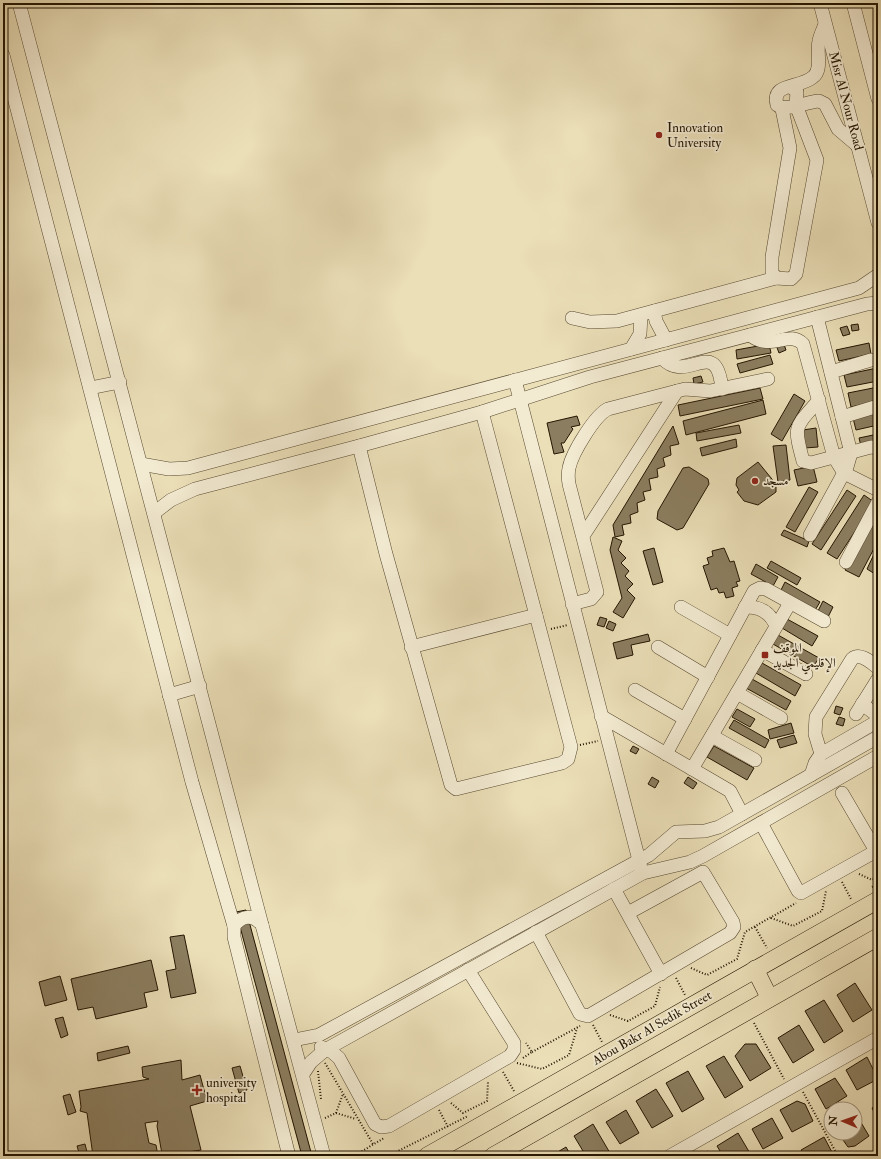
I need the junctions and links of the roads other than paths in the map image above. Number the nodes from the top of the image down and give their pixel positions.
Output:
1 (19, 3) edge
2 (820, 3) edge
3 (853, 3) edge
4 (825, 24) junction
5 (3, 55) edge
6 (791, 87) junction
7 (878, 99) edge
8 (796, 105) junction
9 (782, 109) junction
10 (858, 146) junction
11 (878, 223) edge
12 (878, 275) edge
13 (776, 278) junction
14 (878, 303) edge
15 (654, 311) junction
16 (641, 315) junction
17 (817, 317) junction
18 (572, 318) dead end
19 (750, 335) junction
20 (666, 340) junction
21 (631, 349) junction
22 (662, 358) junction
23 (871, 360) dead end
24 (831, 372) junction
25 (768, 379) dead end
26 (515, 380) junction
27 (120, 382) junction
28 (90, 388) junction
29 (722, 389) junction
30 (677, 391) junction
31 (453, 397) junction
32 (520, 399) junction
33 (819, 400) junction
34 (878, 406) edge
35 (398, 411) junction
36 (482, 412) junction
37 (842, 417) junction
38 (455, 419) junction
39 (404, 434) junction
40 (273, 445) junction
41 (359, 446) junction
42 (878, 448) edge
43 (851, 452) junction
44 (834, 457) junction
45 (141, 464) junction
46 (280, 467) junction
47 (844, 473) junction
48 (878, 490) edge
49 (878, 502) edge
50 (154, 513) junction
51 (810, 535) dead end
52 (583, 536) junction
53 (846, 562) dead end
54 (790, 603) junction
55 (572, 604) junction
56 (681, 607) dead end
57 (745, 607) junction
58 (536, 615) junction
59 (824, 621) dead end
60 (776, 626) junction
61 (730, 635) junction
62 (411, 647) junction
63 (658, 647) dead end
64 (762, 650) junction
65 (878, 668) edge
66 (806, 674) dead end
67 (708, 676) junction
68 (878, 679) edge
69 (200, 686) junction
70 (635, 690) dead end
71 (737, 693) junction
72 (169, 695) junction
73 (601, 716) junction
74 (878, 716) edge
75 (781, 718) dead end
76 (685, 719) junction
77 (878, 721) edge
78 (712, 736) junction
79 (878, 737) edge
80 (666, 754) junction
81 (821, 754) junction
82 (878, 756) edge
83 (755, 760) dead end
84 (692, 769) junction
85 (812, 775) junction
86 (842, 793) dead end
87 (742, 814) junction
88 (761, 823) junction
89 (877, 850) edge
90 (640, 867) junction
91 (614, 889) junction
92 (878, 900) edge
93 (628, 913) junction
94 (262, 925) junction
95 (234, 926) junction
96 (536, 932) junction
97 (878, 937) edge
98 (755, 969) junction
99 (468, 970) junction
100 (665, 976) junction
101 (769, 998) junction
102 (319, 1035) junction
103 (878, 1038) edge
104 (294, 1040) junction
105 (328, 1055) junction
106 (303, 1074) junction
107 (289, 1156) edge
108 (324, 1156) edge
109 (427, 1156) edge
110 (493, 1156) edge
111 (670, 1156) edge

1 - 27 street
2 - 4 street, Misr Al Nour Road
3 - 7 street
4 - 6 street
4 - 10 street, Misr Al Nour Road
5 - 28 street
6 - 8 street
6 - 9 street
8 - 9 street
8 - 10 street
8 - 13 street
9 - 13 street
10 - 11 street, Misr Al Nour Road
12 - 20 street
13 - 15 street
14 - 17 street
15 - 16 street
15 - 20 street
16 - 18 street
16 - 21 street
17 - 19 street
17 - 24 street
19 - 22 street
19 - 33 street
20 - 21 street
21 - 26 street
22 - 29 street
22 - 32 street
23 - 24 street
24 - 37 street
25 - 29 street
26 - 31 street
26 - 32 street
27 - 28 street
27 - 45 street
28 - 72 street
29 - 30 street
30 - 52 street
30 - 52 street
31 - 35 street
31 - 38 street
32 - 36 street
32 - 55 street
33 - 44 street
33 - 44 street
34 - 37 street
35 - 39 street
35 - 40 street
36 - 38 street
36 - 58 street
37 - 43 street
38 - 39 street
39 - 41 street
40 - 45 street
40 - 46 street
41 - 46 street
41 - 62 street
42 - 43 street
43 - 44 street
43 - 47 street
44 - 47 street
45 - 50 street
46 - 50 street
47 - 48 street
47 - 51 street
49 - 53 street
50 - 69 street
52 - 55 street
54 - 57 street
54 - 59 street
54 - 60 street
55 - 73 street
56 - 61 street
57 - 60 street
57 - 61 street
58 - 62 street
58 - 62 street
60 - 64 street
61 - 67 street
63 - 67 street
64 - 66 street
64 - 71 street
65 - 81 street
67 - 76 street
68 - 74 street
69 - 72 street
69 - 94 street
70 - 76 street
71 - 75 street
71 - 78 street
72 - 95 street
73 - 80 street
73 - 90 street
76 - 80 street
77 - 81 street
78 - 83 street
78 - 84 street
79 - 85 street
80 - 84 street
81 - 85 street
82 - 88 street
84 - 87 street
85 - 87 street
86 - 89 street
87 - 90 street
88 - 89 street
88 - 90 street
90 - 91 street
90 - 102 street
91 - 93 street
91 - 96 street
92 - 98 main road, Abou Bakr Al Sedik Street
93 - 100 street
93 - 100 street
94 - 95 street
94 - 104 street
95 - 107 street
96 - 99 street
96 - 100 street
97 - 101 main road
98 - 101 main road
98 - 109 main road, Abou Bakr Al Sedik Street
99 - 105 street
99 - 105 street
101 - 110 main road
102 - 104 street
102 - 105 street
103 - 111 street
104 - 106 street
105 - 106 street
106 - 108 street

